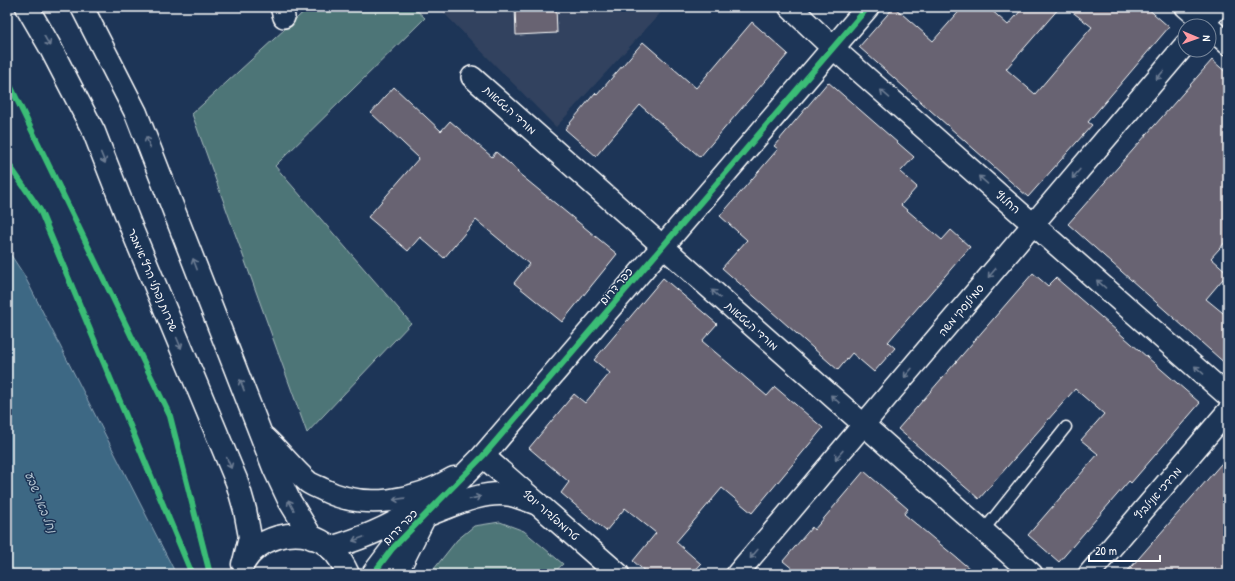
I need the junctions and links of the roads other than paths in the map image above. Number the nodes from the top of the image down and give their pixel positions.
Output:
1 (28, 7) edge
2 (82, 7) edge
3 (790, 7) edge
4 (868, 7) edge
5 (1186, 7) edge
6 (1218, 7) edge
7 (1198, 18) edge
8 (1210, 18) edge
9 (1217, 35) edge
10 (1228, 44) edge
11 (833, 48) junction
12 (1177, 54) edge
13 (472, 77) dead end
14 (1033, 224) junction
15 (663, 247) junction
16 (1228, 396) edge
17 (1228, 412) edge
18 (864, 425) junction
19 (1066, 427) dead end
20 (260, 433) junction
21 (483, 456) junction
22 (460, 474) junction
23 (538, 504) junction
24 (425, 516) junction
25 (983, 531) junction
26 (321, 543) junction
27 (242, 568) edge
28 (348, 574) edge
29 (373, 574) edge
30 (396, 574) edge
31 (618, 574) edge
32 (737, 574) edge
33 (1032, 574) edge
34 (1089, 574) edge

1 -> 27 main road, שדרות נפתלי הרץ אימבר
20 -> 2 main road
3 - 11 main road, החלוץ
4 - 11 main road, כפר דרום
5 - 7 street
6 - 8 street
9 - 10 street
14 -> 11 street, החלוץ
11 - 15 main road, כפר דרום
12 -> 14 street, סמילנסקי משה
13 - 15 street, מורדי הגטאות
16 -> 14 street, החלוץ
14 -> 18 street, סמילנסקי משה
18 -> 15 street, מורדי הגטאות
15 - 21 main road, כפר דרום
17 - 34 street, מרדכי אנילביץ
18 - 25 street, מורדי הגטאות
18 -> 32 street, סמילנסקי משה
19 - 25 lane
22 -> 20 main road
26 -> 20 main road
21 - 22 main road, כפר דרום
21 - 23 main road, טרומפלדור יוסף
21 - 24 main road, כפר דרום
22 -> 26 main road, כפר דרום
24 -> 23 main road
23 - 31 main road, טרומפלדור יוסף
24 - 29 main road, כפר דרום
24 - 30 main road
25 - 33 street, מורדי הגטאות
26 - 27 main road
26 - 28 main road

